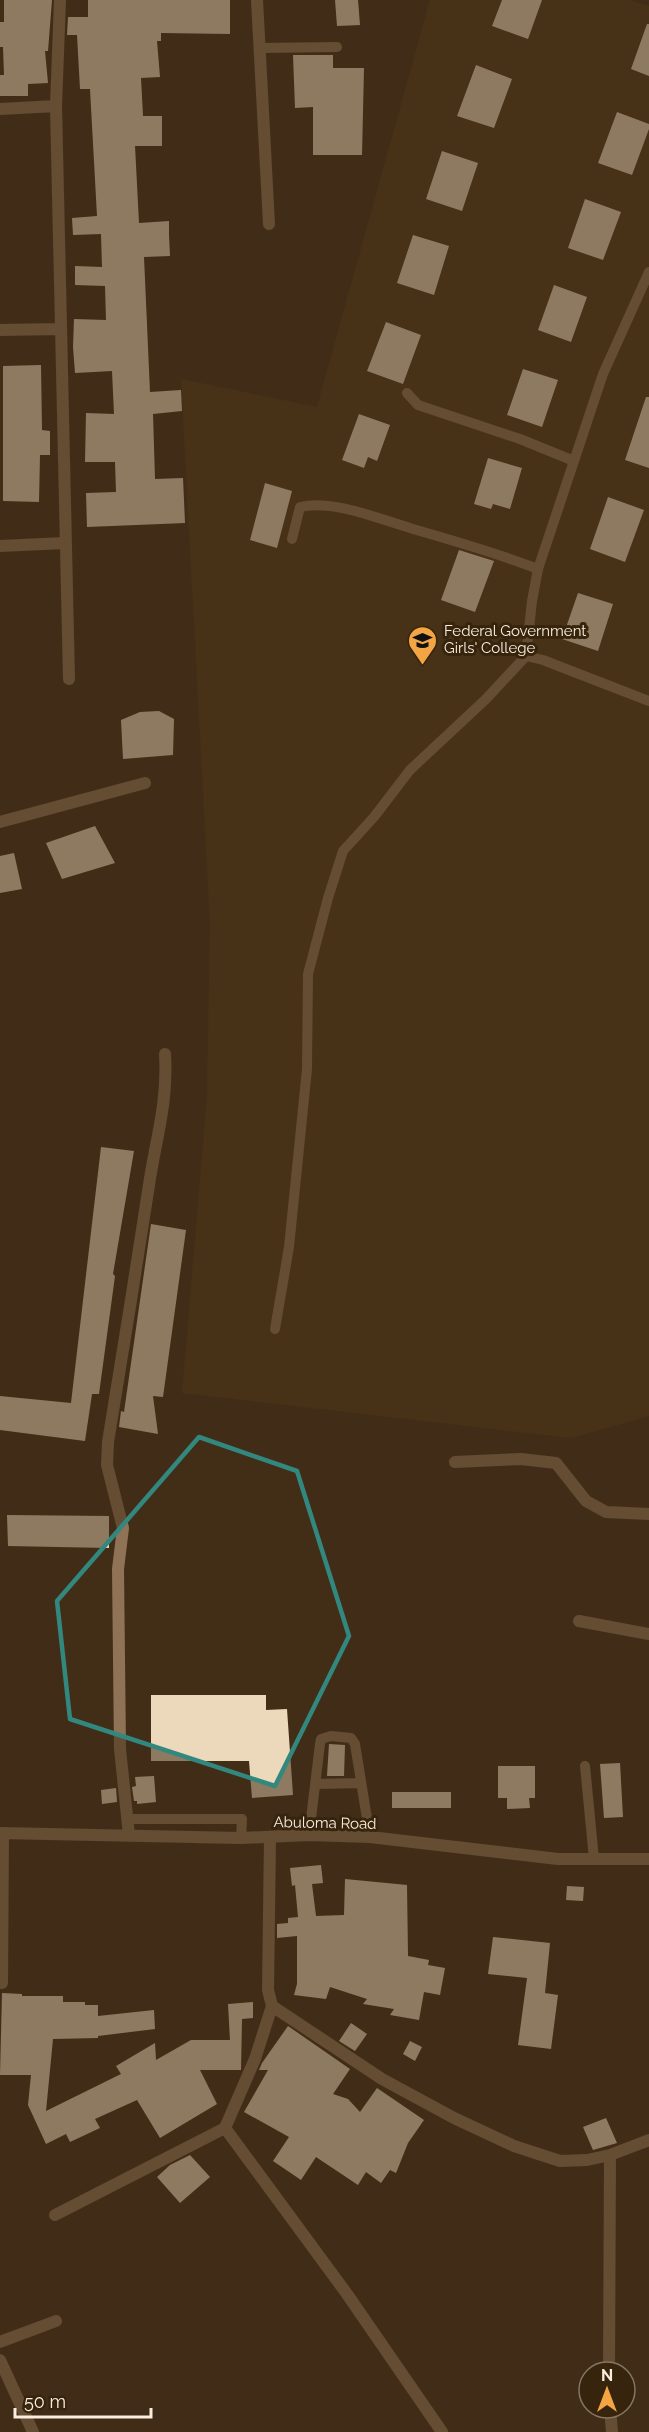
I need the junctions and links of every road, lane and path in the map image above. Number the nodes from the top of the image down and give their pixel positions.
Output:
1 (60, 0) edge
2 (257, 0) edge
3 (337, 46) dead end
4 (259, 48) junction
5 (56, 106) junction
6 (0, 109) edge
7 (269, 224) dead end
8 (649, 272) edge
9 (60, 329) junction
10 (0, 330) edge
11 (407, 393) dead end
12 (574, 461) junction
13 (291, 539) dead end
14 (65, 543) junction
15 (0, 546) edge
16 (538, 569) junction
17 (526, 656) junction
18 (69, 679) dead end
19 (649, 701) edge
20 (145, 783) dead end
21 (0, 822) edge
22 (165, 1054) dead end
23 (275, 1329) dead end
24 (454, 1462) dead end
25 (649, 1514) edge
26 (579, 1621) dead end
27 (649, 1635) edge
28 (585, 1766) dead end
29 (361, 1783) junction
30 (315, 1784) junction
31 (131, 1819) dead end
32 (1, 1833) edge
33 (129, 1835) junction
34 (309, 1835) junction
35 (270, 1837) junction
36 (370, 1837) junction
37 (241, 1838) junction
38 (594, 1858) junction
39 (649, 1859) edge
40 (2, 1983) dead end
41 (272, 2006) junction
42 (225, 2128) junction
43 (649, 2140) edge
44 (610, 2155) junction
45 (55, 2215) dead end
46 (56, 2321) dead end
47 (0, 2342) edge
48 (0, 2360) edge
49 (609, 2360) edge
50 (33, 2432) edge
51 (442, 2432) edge

1 - 5 street
2 - 4 street
3 - 4 lane
4 - 7 street
5 - 6 street
5 - 9 street
8 - 12 lane
9 - 10 street
9 - 14 street
11 - 12 lane
12 - 16 lane
13 - 16 lane
14 - 15 street
14 - 18 street
16 - 17 lane
17 - 19 lane
17 - 23 lane
20 - 21 street
22 - 33 street
24 - 25 street
26 - 27 street
28 - 38 lane
29 - 30 lane
29 - 30 lane
29 - 36 lane
30 - 34 lane
31 - 37 lane
32 - 33 street, Abuloma Road
32 - 40 street
33 - 37 street, Abuloma Road
34 - 35 street, Abuloma Road
34 - 36 street, Abuloma Road
35 - 37 street, Abuloma Road
35 - 41 street
36 - 38 street, Abuloma Road
38 - 39 street, Abuloma Road
41 - 42 street
41 - 44 street
42 - 45 street
42 - 51 street
43 - 44 street
44 - 49 street
46 - 47 street
48 - 50 street

